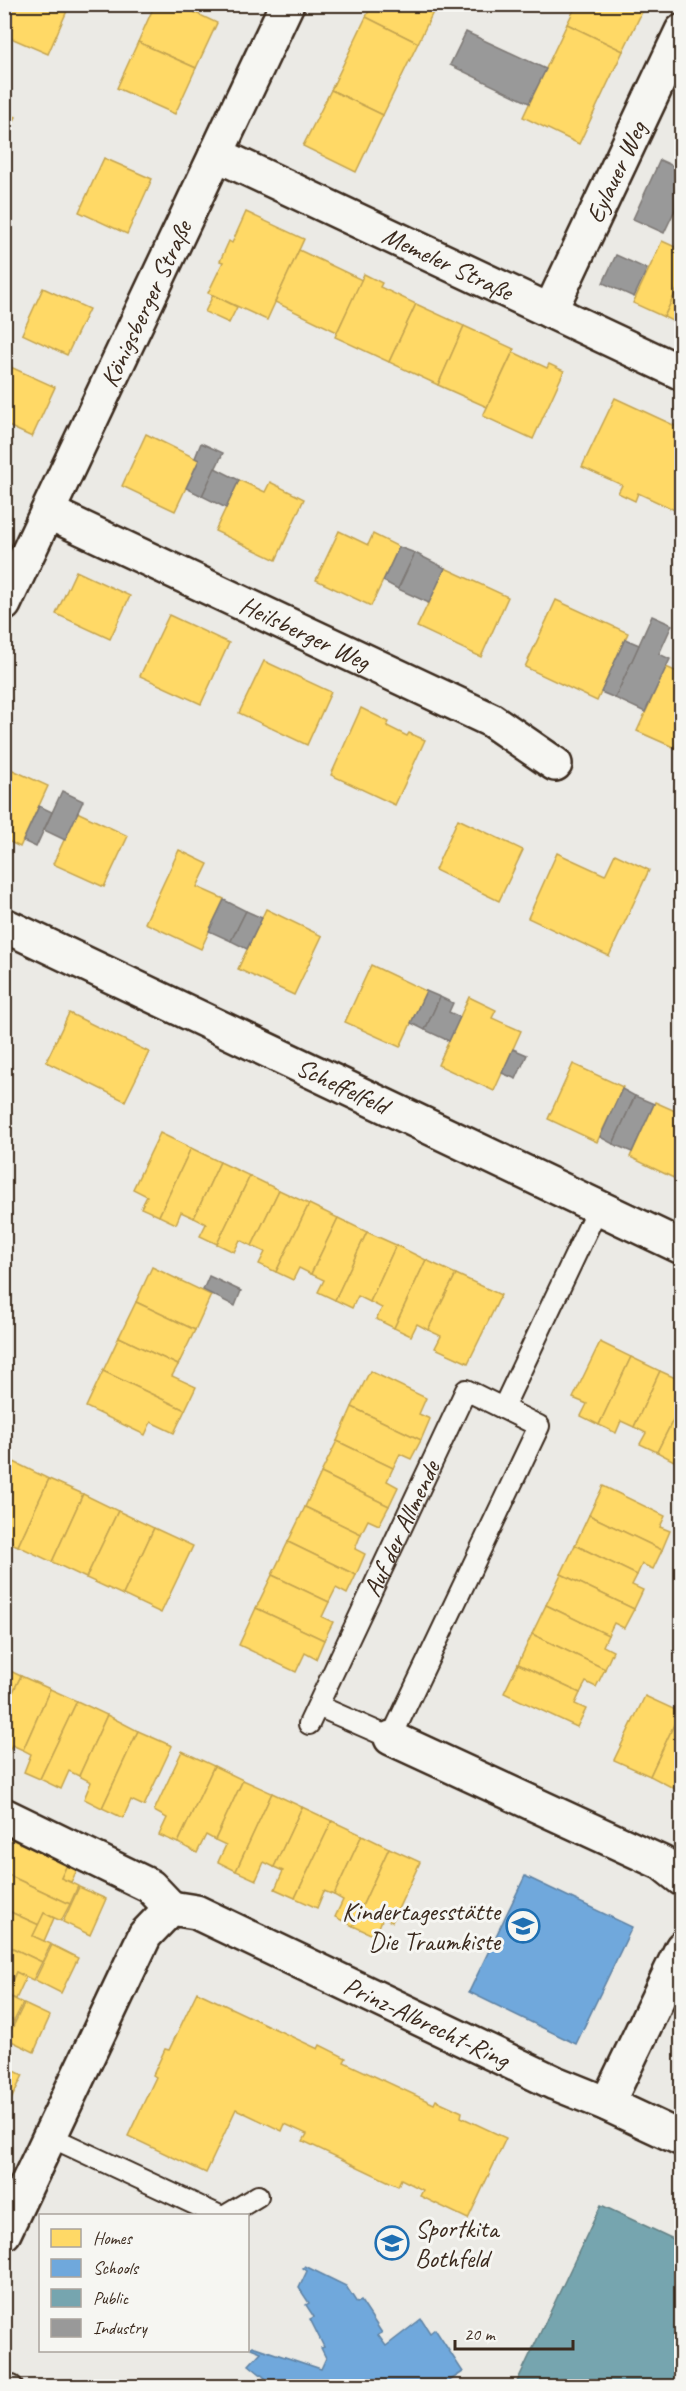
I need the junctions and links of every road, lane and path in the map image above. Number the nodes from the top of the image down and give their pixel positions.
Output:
1 (287, 4) edge
2 (681, 31) edge
3 (216, 154) junction
4 (550, 311) junction
5 (681, 373) edge
6 (48, 512) junction
7 (4, 604) edge
8 (555, 764) dead end
9 (4, 925) edge
10 (598, 1207) junction
11 (681, 1247) edge
12 (503, 1408) junction
13 (318, 1706) junction
14 (309, 1724) dead end
15 (391, 1738) junction
16 (4, 1815) edge
17 (681, 1880) edge
18 (171, 1908) junction
19 (681, 1948) edge
20 (607, 2104) junction
21 (51, 2137) junction
22 (681, 2139) edge
23 (258, 2196) dead end
24 (216, 2214) edge
25 (228, 2214) edge
26 (4, 2233) edge
27 (4, 2383) edge
28 (12, 2386) edge

1 - 3 street, Königsberger Straße
2 - 4 street, Eylauer Weg
3 - 4 street, Memeler Straße
3 - 6 street, Königsberger Straße
4 - 5 street, Memeler Straße
6 - 7 street, Königsberger Straße
6 - 8 street, Heilsberger Weg
9 - 10 street, Scheffelfeld
10 - 11 street, Scheffelfeld
10 - 12 lane
12 - 13 lane, Auf der Allmende
12 - 15 lane, Auf der Allmende
13 - 14 lane, Auf der Allmende
13 - 15 lane
15 - 17 street
16 - 18 street
18 - 20 street, Prinz-Albrecht-Ring
18 - 21 street
19 - 20 street
20 - 22 street, Prinz-Albrecht-Ring
21 - 24 lane
21 - 26 street
23 - 25 lane
27 - 28 lane

